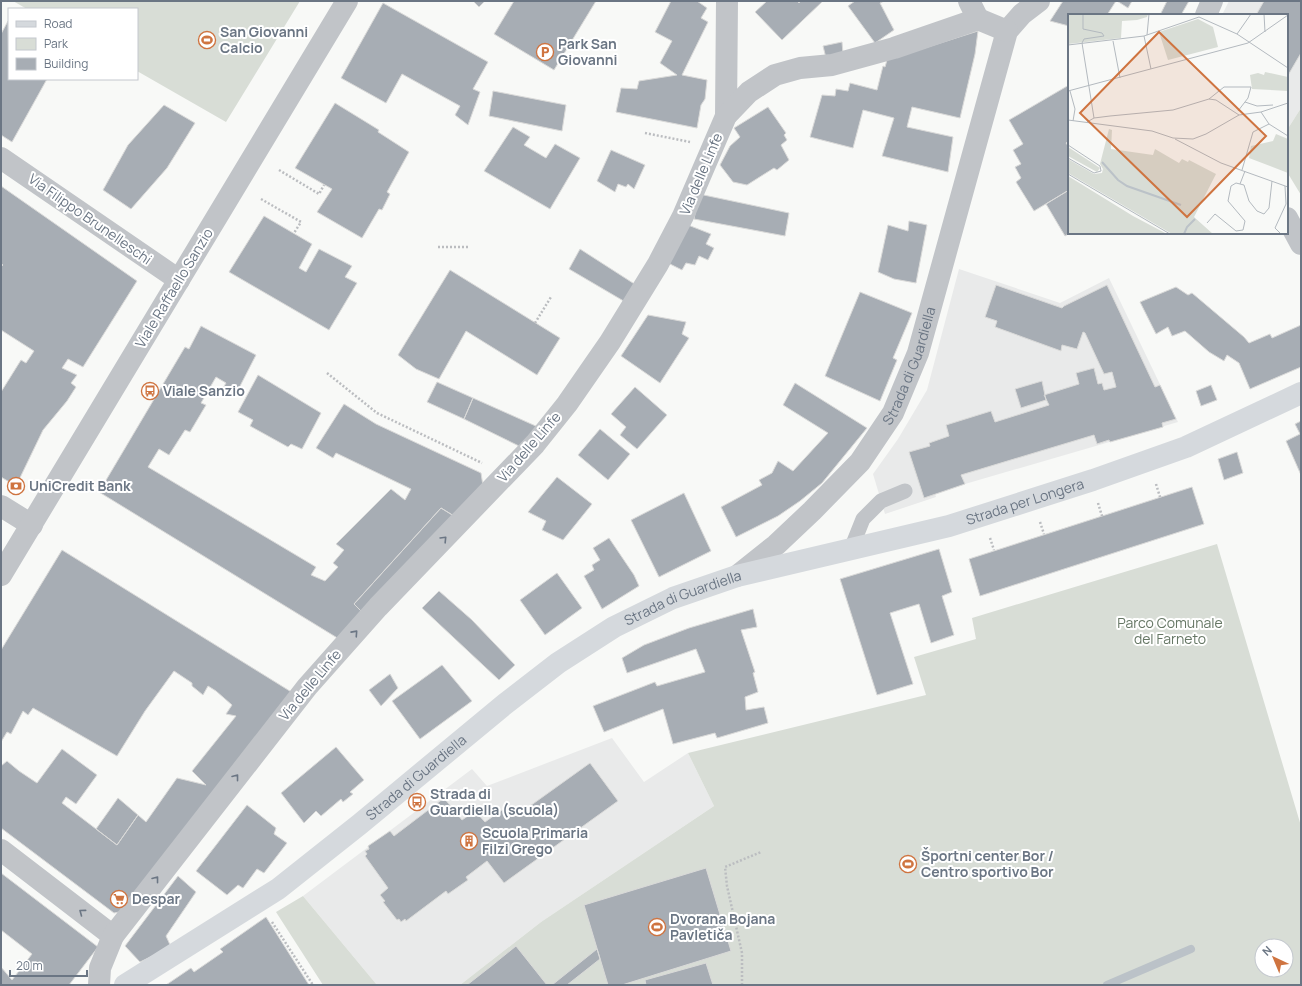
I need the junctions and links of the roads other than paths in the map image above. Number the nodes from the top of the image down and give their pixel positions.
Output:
1 (347, 1) edge
2 (727, 1) edge
3 (1039, 1) edge
4 (1212, 1) edge
5 (973, 10) edge
6 (1206, 14) edge
7 (1007, 31) junction
8 (726, 116) junction
9 (1, 158) edge
10 (1288, 220) edge
11 (1301, 244) edge
12 (179, 280) junction
13 (1301, 393) edge
14 (906, 491) dead end
15 (1, 506) edge
16 (32, 525) junction
17 (851, 549) junction
18 (1, 575) edge
19 (737, 576) junction
20 (1, 850) edge
21 (113, 936) junction
22 (99, 985) edge
23 (125, 985) edge

1 - 12 street, Viale Raffaello Sanzio
2 - 8 street
3 - 7 street, Strada di Guardiella
4 - 6 street
5 - 7 street, Via delle Linfe
5 - 8 street, Via delle Linfe
7 - 19 street, Strada di Guardiella
21 -> 8 street, Via delle Linfe
9 - 12 street, Via Filippo Brunelleschi
10 - 11 street
12 - 16 street, Viale Raffaello Sanzio
13 - 17 street, Strada per Longera
14 - 17 lane
15 - 16 street
16 - 18 street, Viale Raffaello Sanzio
17 - 19 street, Strada per Longera
19 - 23 street, Strada di Guardiella
21 -> 20 street
21 - 22 street, Via delle Linfe

